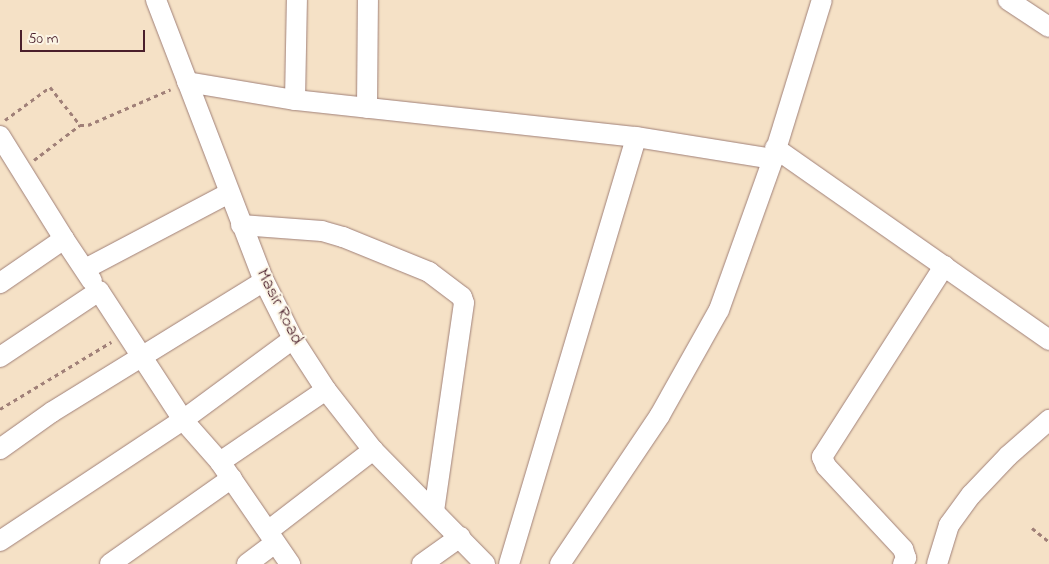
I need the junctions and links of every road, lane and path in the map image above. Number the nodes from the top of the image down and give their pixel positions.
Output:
1 (156, 0) edge
2 (297, 0) edge
3 (368, 0) edge
4 (822, 0) edge
5 (1008, 0) edge
6 (1049, 27) edge
7 (187, 82) junction
8 (295, 100) junction
9 (367, 108) junction
10 (0, 123) edge
11 (80, 125) junction
12 (0, 136) edge
13 (636, 137) junction
14 (774, 154) junction
15 (21, 169) junction
16 (229, 193) junction
17 (241, 225) junction
18 (64, 239) junction
19 (944, 266) junction
20 (85, 269) junction
21 (264, 282) junction
22 (0, 283) edge
23 (99, 291) junction
24 (127, 332) junction
25 (293, 339) junction
26 (1049, 340) edge
27 (142, 356) junction
28 (0, 357) edge
29 (326, 390) junction
30 (0, 410) edge
31 (182, 420) junction
32 (1049, 420) edge
33 (0, 449) edge
34 (373, 450) junction
35 (220, 462) junction
36 (232, 478) junction
37 (434, 510) junction
38 (1032, 528) dead end
39 (272, 537) junction
40 (460, 537) junction
41 (0, 541) edge
42 (1049, 542) edge
43 (110, 564) edge
44 (246, 564) edge
45 (290, 564) edge
46 (422, 564) edge
47 (485, 564) edge
48 (509, 564) edge
49 (560, 564) edge
50 (903, 564) edge
51 (937, 564) edge

1 - 7 street, Masir Road
2 - 8 street
3 - 9 street
4 - 14 street
5 - 6 street
7 - 8 street
7 - 11 path
7 - 16 street, Masir Road
8 - 9 street
9 - 13 street
10 - 11 path
11 - 15 path
12 - 15 street
13 - 14 street
13 - 48 street
14 - 19 street
14 - 49 street
15 - 18 street
16 - 17 street, Masir Road
16 - 20 street
17 - 21 street, Masir Road
17 - 37 street
18 - 20 street
18 - 22 street
19 - 26 street
19 - 50 street
20 - 23 street
21 - 25 street, Masir Road
21 - 27 street
23 - 24 street
23 - 28 street
24 - 27 street
24 - 30 path
25 - 29 street, Masir Road
25 - 31 street
27 - 31 street
27 - 33 street
29 - 34 street, Masir Road
29 - 35 street
31 - 35 street
31 - 41 street
32 - 51 street
34 - 37 street, Masir Road
34 - 39 street
35 - 36 street
36 - 39 street
36 - 43 street
37 - 40 street, Masir Road
38 - 42 path
39 - 44 street
39 - 45 street
40 - 46 street
40 - 47 street, Masir Road

